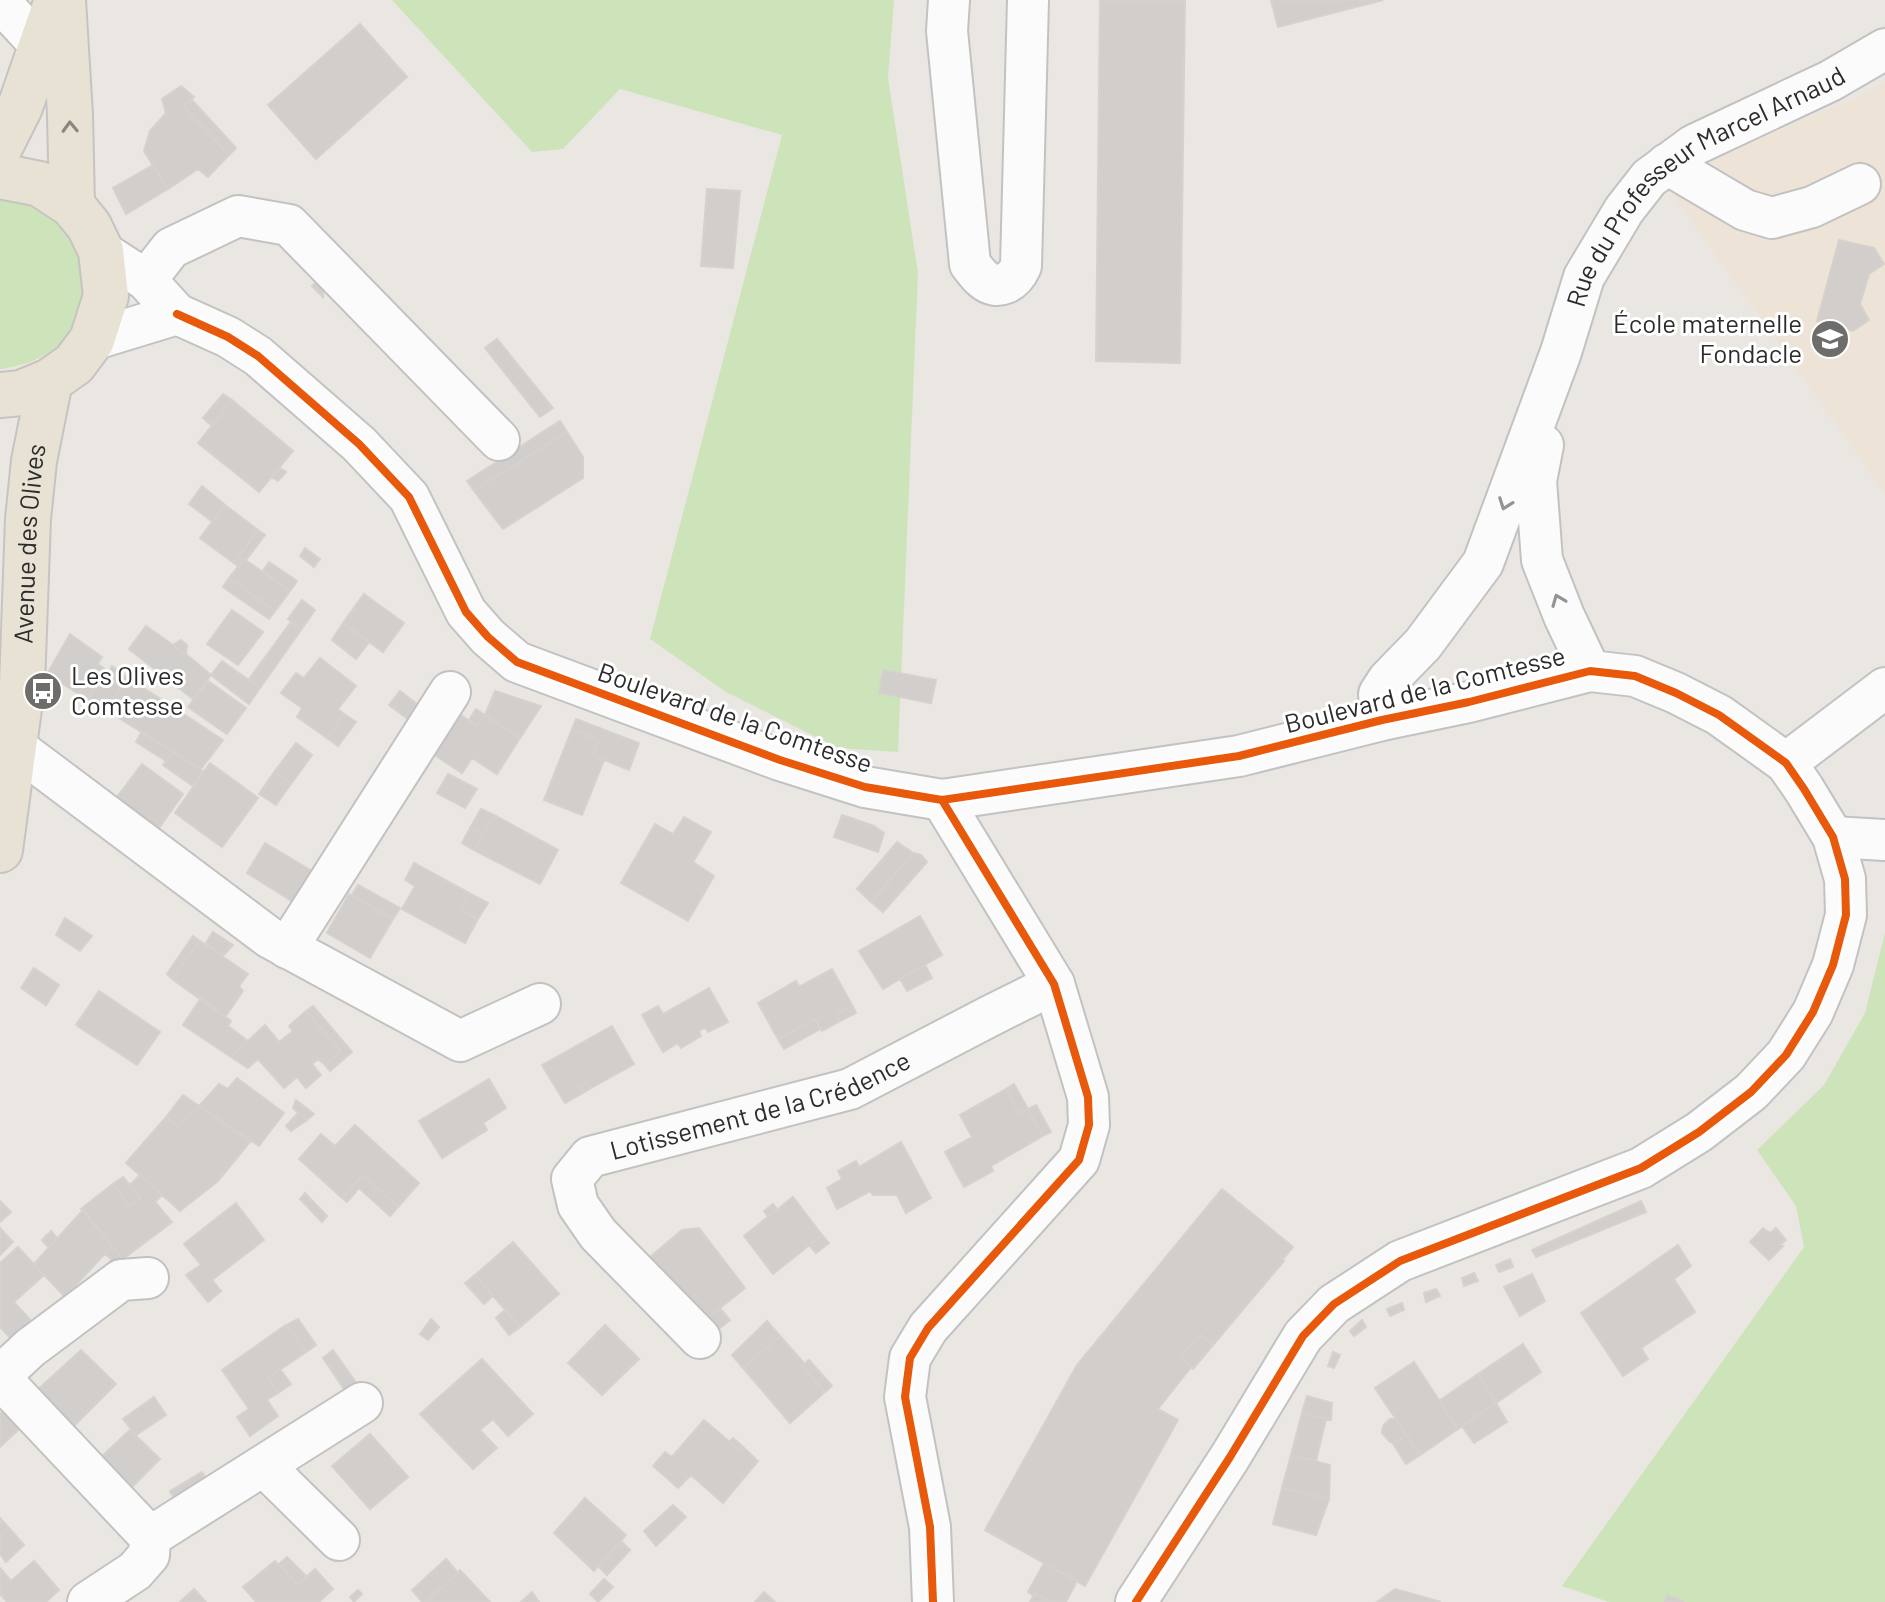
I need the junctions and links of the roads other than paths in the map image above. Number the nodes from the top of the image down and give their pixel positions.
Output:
1 (60, 0) edge
2 (949, 0) edge
3 (1028, 0) edge
4 (0, 2) edge
5 (42, 47) junction
6 (1885, 49) edge
7 (0, 147) edge
8 (1667, 164) junction
9 (0, 176) edge
10 (1860, 184) dead end
11 (72, 205) junction
12 (101, 251) junction
13 (146, 280) junction
14 (177, 314) junction
15 (92, 340) junction
16 (1561, 352) junction
17 (50, 381) junction
18 (0, 395) edge
19 (499, 440) dead end
20 (1590, 671) junction
21 (11, 674) edge
22 (1885, 688) edge
23 (450, 692) dead end
24 (1382, 720) junction
25 (14, 746) junction
26 (1786, 763) junction
27 (3, 800) edge
28 (942, 800) junction
29 (1833, 837) junction
30 (1885, 840) edge
31 (0, 850) edge
32 (287, 948) junction
33 (1054, 984) junction
34 (540, 1004) dead end
35 (148, 1278) dead end
36 (700, 1338) dead end
37 (0, 1377) edge
38 (362, 1403) dead end
39 (264, 1466) junction
40 (150, 1537) junction
41 (339, 1540) dead end
42 (88, 1602) edge
43 (933, 1602) edge
44 (1136, 1602) edge

1 - 5 main road
11 -> 1 main road
2 - 3 street
4 - 5 street
5 - 7 main road
6 - 8 street, Rue du Professeur Marcel Arnaud
8 - 10 street
8 - 16 street, Rue du Professeur Marcel Arnaud
9 - 11 main road
11 - 12 main road
12 - 13 street, Boulevard de la Comtesse
12 - 15 main road
13 - 14 street, Boulevard de la Comtesse
13 - 19 street
14 - 15 street
14 - 28 street, Boulevard de la Comtesse
15 - 17 main road
20 -> 16 street, Rue du Professeur Marcel Arnaud
16 -> 24 street, Rue du Professeur Marcel Arnaud
17 - 18 main road
17 - 21 main road, Avenue des Olives
20 - 24 street, Boulevard de la Comtesse
20 - 26 street, Boulevard de la Comtesse
21 - 25 main road, Avenue des Olives
22 - 26 street
23 - 32 street
24 - 28 street, Boulevard de la Comtesse
25 - 27 main road, Avenue des Olives
25 - 32 street
26 - 29 street, Boulevard de la Comtesse
27 - 31 main road, Avenue des Olives
28 - 33 street
29 - 30 street
29 - 44 street, Boulevard de la Comtesse
32 - 34 street
33 - 36 street, Lotissement de la Crédence
33 - 43 street
35 - 37 street
37 - 40 street
38 - 39 street
39 - 40 street
39 - 41 street
40 - 42 street

